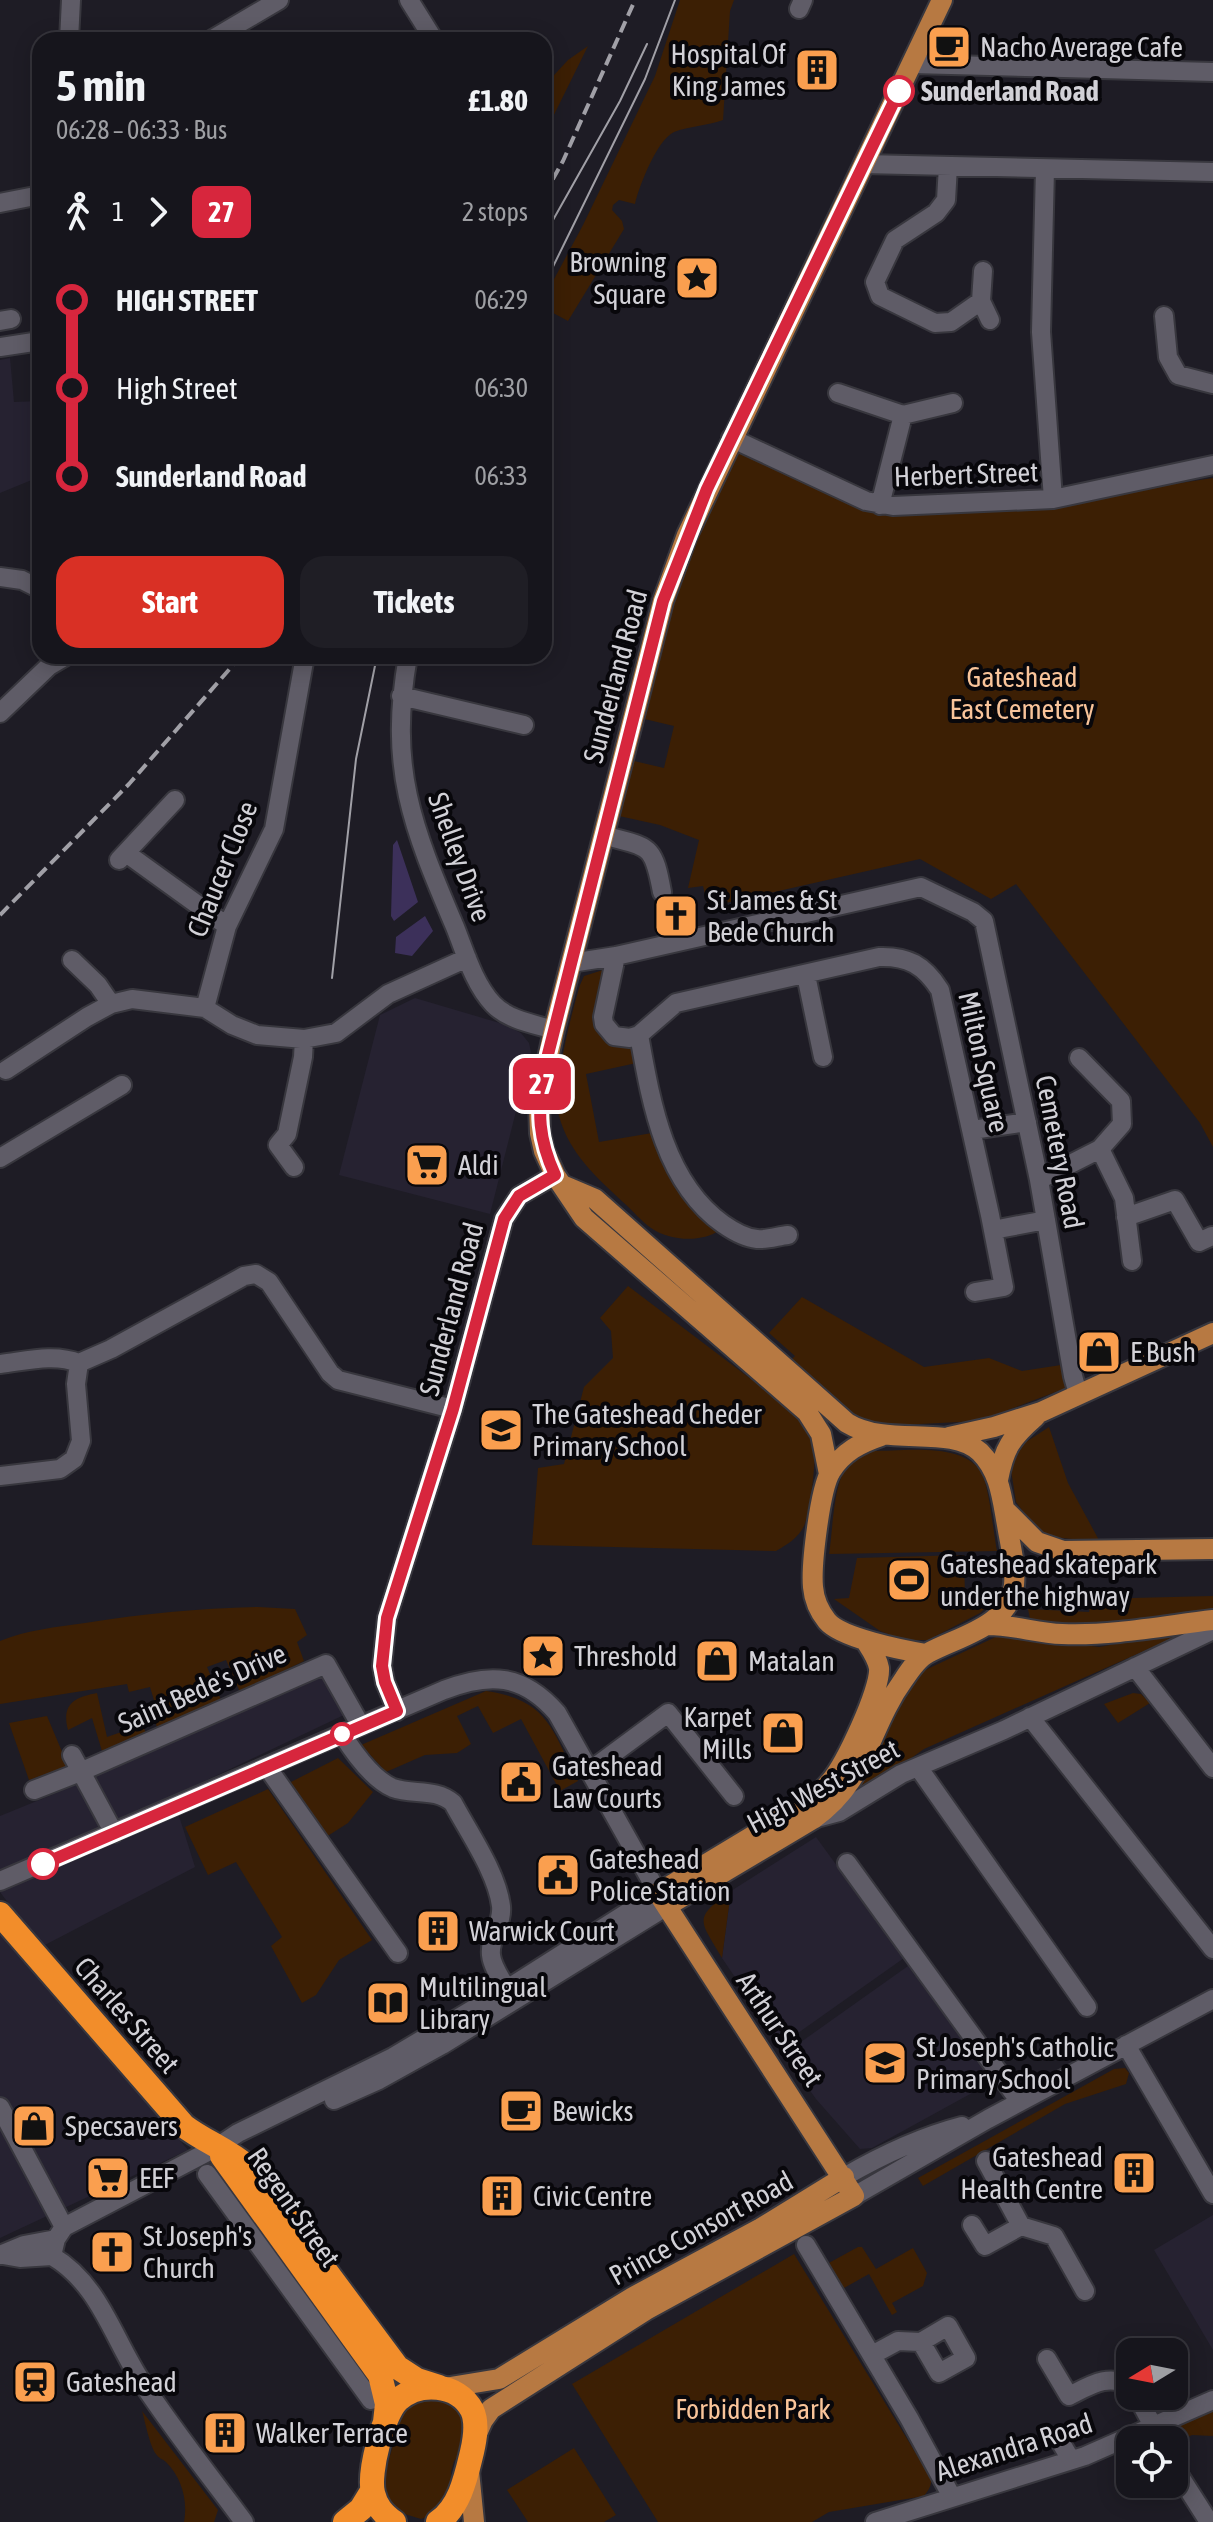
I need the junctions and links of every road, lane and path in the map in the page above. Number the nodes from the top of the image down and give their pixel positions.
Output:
1 (71, 0) edge
2 (279, 0) edge
3 (409, 0) edge
4 (942, 0) edge
5 (69, 32) edge
6 (227, 32) edge
7 (429, 32) edge
8 (912, 64) junction
9 (1213, 72) edge
10 (863, 164) junction
11 (948, 166) junction
12 (1045, 169) junction
13 (1213, 172) edge
14 (32, 197) edge
15 (0, 203) edge
16 (983, 271) dead end
17 (981, 301) junction
18 (1164, 316) dead end
19 (990, 320) dead end
20 (32, 342) edge
21 (0, 347) edge
22 (1213, 384) edge
23 (838, 393) dead end
24 (953, 403) dead end
25 (903, 415) junction
26 (731, 438) junction
27 (1213, 465) edge
28 (1053, 499) junction
29 (880, 505) junction
30 (0, 577) edge
31 (32, 585) edge
32 (52, 664) edge
33 (304, 664) edge
34 (407, 664) edge
35 (401, 696) junction
36 (0, 713) edge
37 (524, 725) dead end
38 (175, 800) dead end
39 (603, 835) junction
40 (662, 892) dead end
41 (227, 926) junction
42 (616, 956) junction
43 (467, 958) junction
44 (72, 960) dead end
45 (571, 963) junction
46 (806, 975) junction
47 (111, 1004) junction
48 (205, 1008) junction
49 (554, 1030) junction
50 (639, 1035) junction
51 (304, 1039) junction
52 (823, 1057) dead end
53 (1079, 1058) dead end
54 (6, 1070) dead end
55 (122, 1085) dead end
56 (1027, 1122) junction
57 (972, 1130) junction
58 (1100, 1149) junction
59 (0, 1158) edge
60 (294, 1167) dead end
61 (559, 1180) junction
62 (1039, 1180) junction
63 (1126, 1217) junction
64 (1046, 1220) junction
65 (993, 1230) junction
66 (788, 1235) dead end
67 (1212, 1236) edge
68 (1132, 1261) dead end
69 (975, 1292) dead end
70 (1213, 1333) edge
71 (79, 1363) junction
72 (0, 1364) edge
73 (1078, 1394) junction
74 (453, 1409) junction
75 (1041, 1412) junction
76 (881, 1436) junction
77 (945, 1438) junction
78 (829, 1474) junction
79 (0, 1476) edge
80 (998, 1480) junction
81 (1004, 1509) junction
82 (1213, 1549) edge
83 (1213, 1620) edge
84 (988, 1625) junction
85 (1213, 1630) edge
86 (865, 1640) junction
87 (926, 1654) junction
88 (1135, 1667) junction
89 (397, 1711) junction
90 (1030, 1717) junction
91 (361, 1726) junction
92 (342, 1734) junction
93 (72, 1755) dead end
94 (267, 1767) junction
95 (918, 1767) junction
96 (1213, 1768) edge
97 (591, 1770) junction
98 (80, 1772) junction
99 (34, 1790) dead end
100 (734, 1796) dead end
101 (813, 1819) junction
102 (114, 1833) junction
103 (847, 1863) dead end
104 (0, 1881) edge
105 (662, 1899) junction
106 (0, 1914) edge
107 (1213, 1949) edge
108 (398, 1953) dead end
109 (515, 1991) junction
110 (1213, 1999) edge
111 (1087, 2007) dead end
112 (1126, 2045) junction
113 (1020, 2102) junction
114 (0, 2107) edge
115 (988, 2119) junction
116 (217, 2147) junction
117 (986, 2161) dead end
118 (207, 2174) dead end
119 (844, 2177) junction
120 (1213, 2194) edge
121 (854, 2196) junction
122 (972, 2225) dead end
123 (1021, 2226) junction
124 (57, 2240) junction
125 (806, 2245) dead end
126 (1, 2255) edge
127 (1085, 2291) dead end
128 (921, 2342) dead end
129 (872, 2355) junction
130 (1047, 2359) dead end
131 (1116, 2379) edge
132 (441, 2388) junction
133 (371, 2400) dead end
134 (1213, 2400) edge
135 (1144, 2410) edge
136 (385, 2422) junction
137 (1153, 2426) joint
138 (1057, 2436) dead end
139 (475, 2438) junction
140 (1116, 2441) edge
141 (1071, 2460) junction
142 (468, 2467) junction
143 (1188, 2489) edge
144 (372, 2491) junction
145 (952, 2497) junction
146 (244, 2522) edge
147 (345, 2522) edge
148 (394, 2522) edge
149 (438, 2522) edge
150 (474, 2522) edge
151 (875, 2522) edge
152 (1209, 2522) edge

1 - 5 street
2 - 6 street
3 - 7 street
4 - 8 main road, Sunderland Road
8 - 9 street
8 - 10 main road, Sunderland Road
10 - 11 street
10 - 26 main road, Sunderland Road
11 - 12 street
11 - 17 street
12 - 13 street
12 - 28 street
14 - 15 street
16 - 17 street
17 - 19 street
18 - 22 street
20 - 21 street
23 - 25 street
24 - 25 street
25 - 29 street
26 - 29 street, Herbert Street
26 - 39 main road, Sunderland Road
27 - 28 street, Herbert Street
28 - 29 street, Herbert Street
30 - 31 street
32 - 36 street
33 - 41 street, Chaucer Close
34 - 35 street, Shelley Drive
35 - 37 street
35 - 43 street, Shelley Drive
38 - 41 street
39 - 40 street
39 - 45 main road, Sunderland Road
41 - 48 street, Chaucer Close
42 - 45 street
42 - 50 street
42 - 56 street, Cemetery Road
43 - 49 street, Shelley Drive
43 - 51 street
44 - 47 street
45 - 49 main road, Sunderland Road
46 - 50 street, Milton Square
46 - 52 street
46 - 57 street, Milton Square
47 - 48 street
47 - 54 street
48 - 51 street
49 - 61 main road, Sunderland Road
50 - 66 street
51 - 60 street
53 - 58 street
55 - 59 street
56 - 57 street
56 - 62 street, Cemetery Road
57 - 65 street, Milton Square
58 - 62 street
58 - 63 street
61 - 74 street, Sunderland Road
61 - 76 main road
61 - 78 main road
62 - 64 street, Cemetery Road
63 - 67 street
63 - 68 street
64 - 65 street
64 - 73 street, Cemetery Road
65 - 69 street, Milton Square
70 - 73 main road
71 - 72 street
71 - 74 street
71 - 79 street
73 - 75 main road
74 - 89 street, Sunderland Road
75 - 77 main road
75 - 80 main road
76 - 77 main road
76 - 78 main road
77 - 80 main road
78 - 86 main road
80 - 81 main road
81 - 82 main road
81 - 84 main road
83 - 84 main road
84 - 87 main road
85 - 88 street, High West Street
86 - 87 main road
86 - 105 main road, High West Street
87 - 101 main road
88 - 90 street, High West Street
88 - 96 street
89 - 91 street
89 - 97 street
90 - 95 street, High West Street
90 - 107 street
91 - 92 street
91 - 98 street, Saint Bede's Drive
92 - 94 street
92 - 109 street
93 - 98 street
94 - 102 street
94 - 108 street
95 - 101 street, High West Street
95 - 111 street
97 - 100 street
97 - 105 street
98 - 99 street, Saint Bede's Drive
98 - 102 street
101 - 105 main road, High West Street
102 - 104 street
103 - 113 street
105 - 109 street, High West Street
105 - 119 main road, Arthur Street
106 - 116 highway, Charles Street
109 - 116 street, High West Street
110 - 112 street, Prince Consort Road
112 - 113 street, Prince Consort Road
112 - 120 street
113 - 115 street, Prince Consort Road
114 - 124 street
115 - 119 street, Prince Consort Road
115 - 121 street, Prince Consort Road
116 - 124 street, High West Street
116 - 132 highway, Regent Street
116 - 136 highway, Regent Street
117 - 123 street
118 - 133 street
119 - 121 main road, Arthur Street
119 - 132 main road, Prince Consort Road
121 - 139 main road, Prince Consort Road
122 - 123 street
123 - 127 street
124 - 126 street
124 - 146 street
125 - 129 street
128 - 129 street
129 - 145 street
130 - 131 street
132 - 136 highway
132 - 139 highway, Regent Street
134 - 137 street, Alexandra Road
135 - 137 street
136 - 144 highway
138 - 141 street
139 - 142 highway
140 - 141 street, Alexandra Road
141 - 145 street, Alexandra Road
142 - 149 highway
142 - 150 main road
143 - 152 street
144 - 147 highway
144 - 148 highway
145 - 151 street, Alexandra Road

